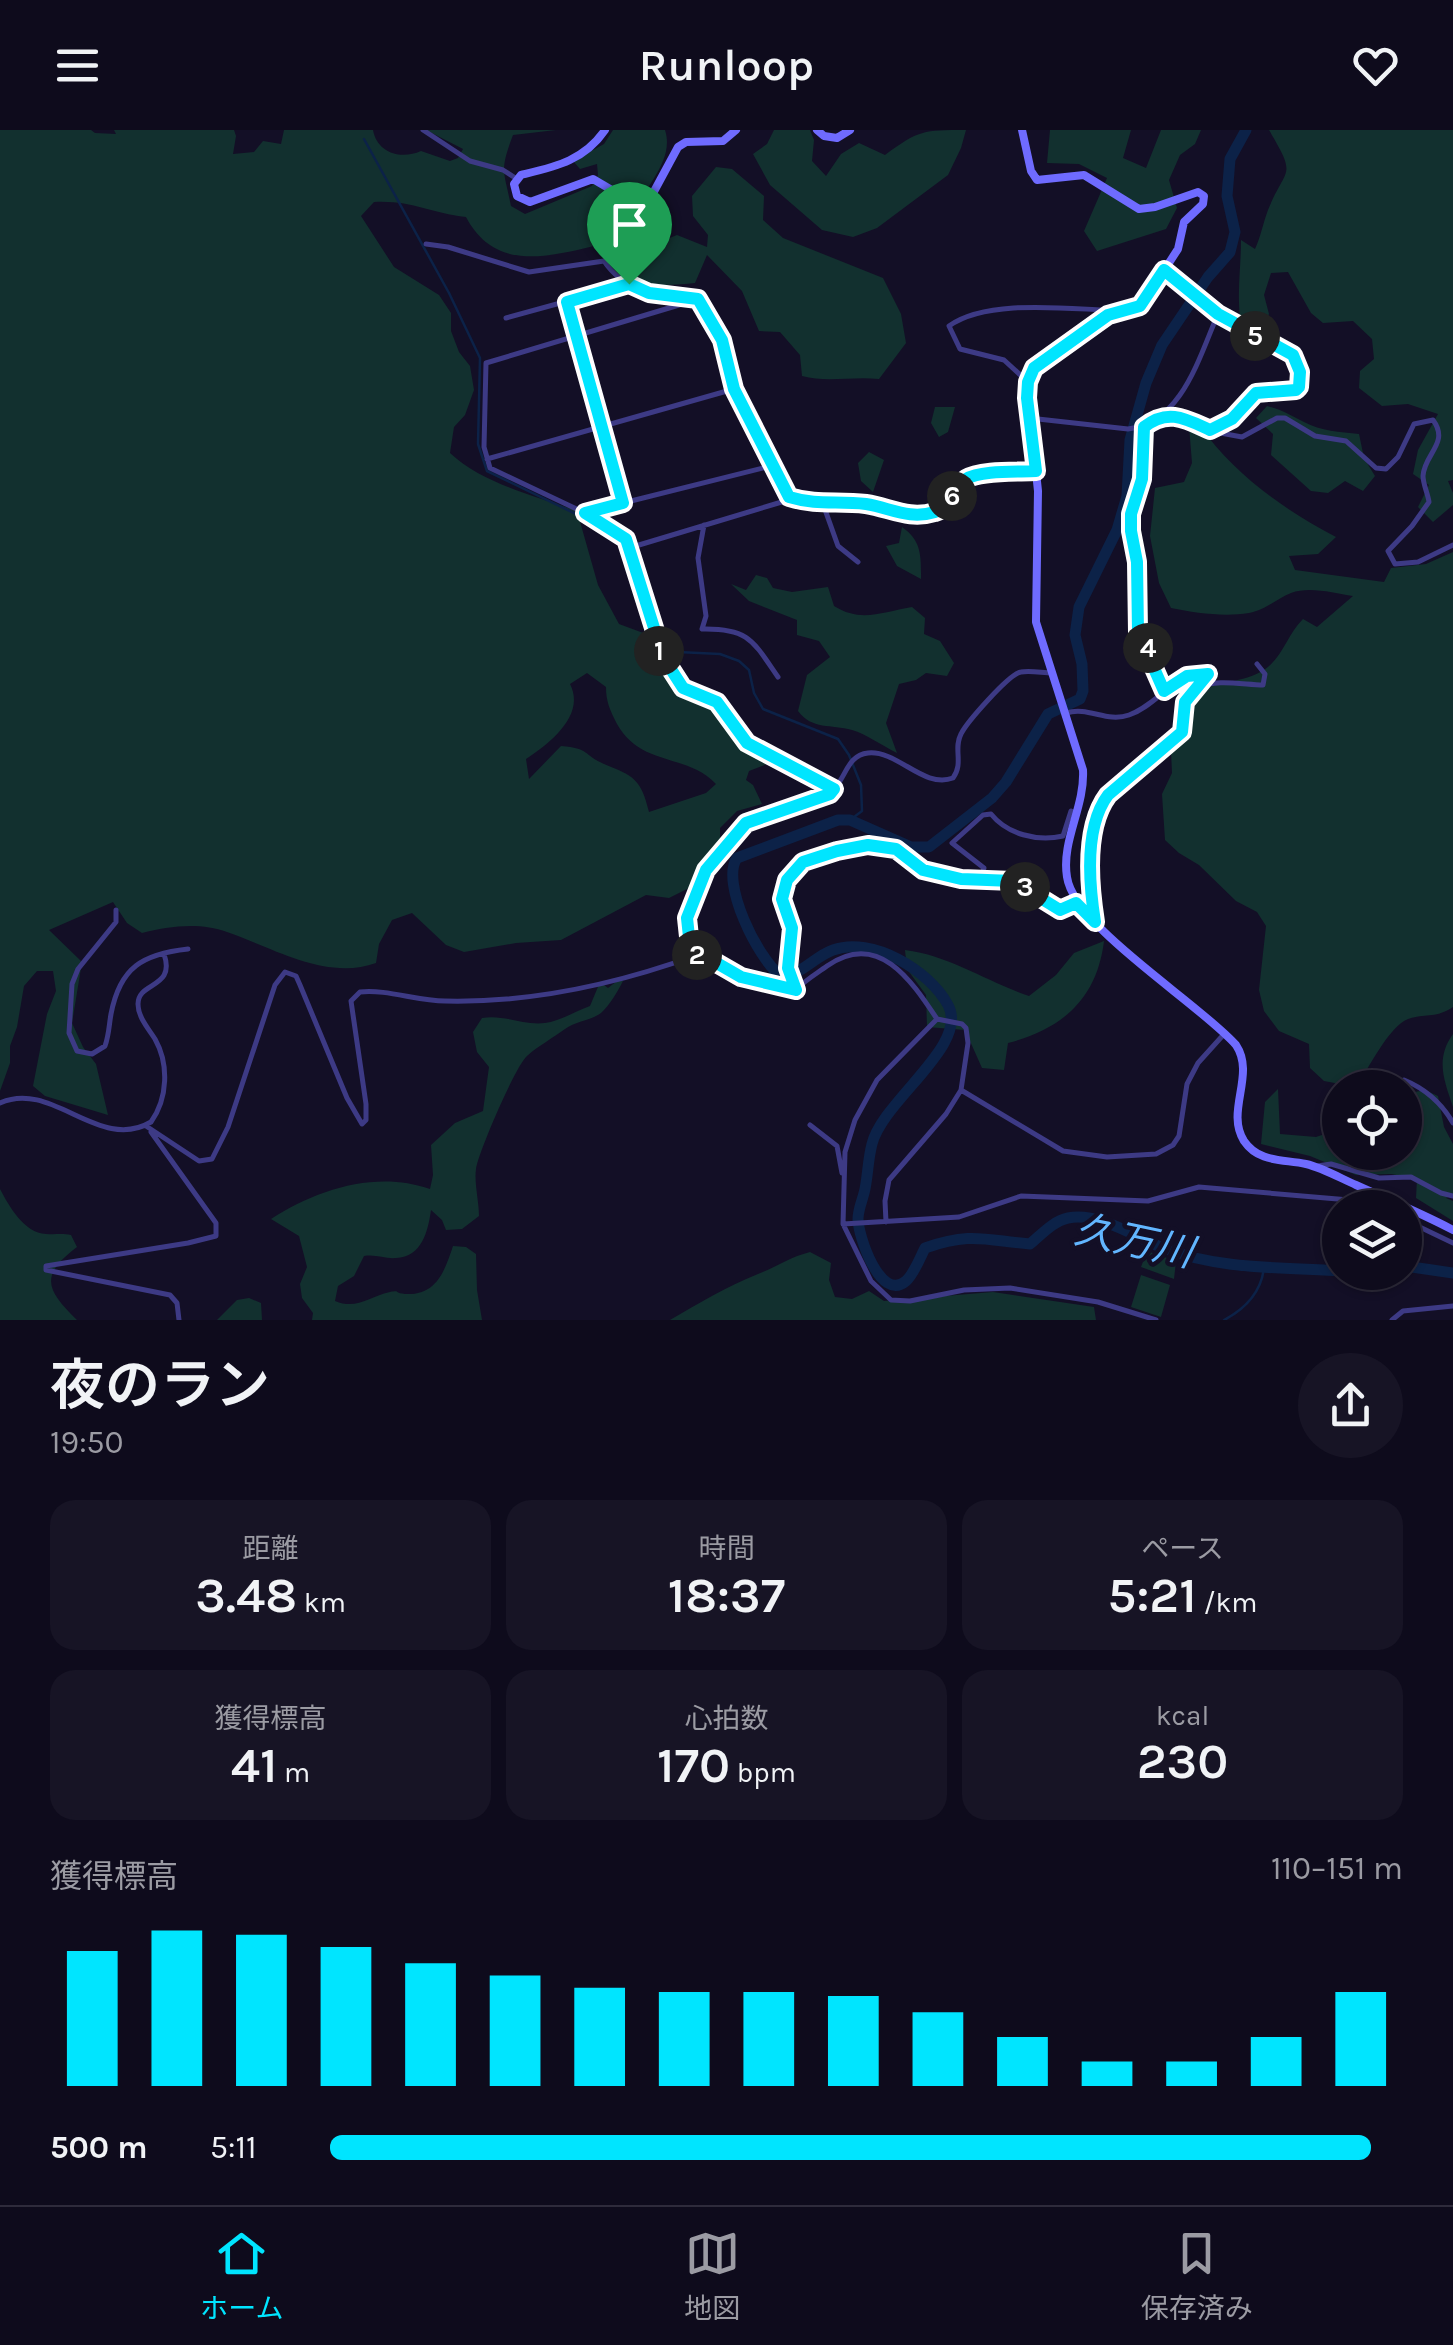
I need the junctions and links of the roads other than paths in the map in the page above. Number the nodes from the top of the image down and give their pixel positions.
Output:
1 (423, 130) edge
2 (605, 130) edge
3 (736, 130) edge
4 (817, 130) edge
5 (1022, 130) edge
6 (843, 133) edge
7 (517, 179) junction
8 (426, 244) dead end
9 (1164, 270) junction
10 (629, 284) junction
11 (698, 299) junction
12 (567, 302) junction
13 (1218, 314) junction
14 (1108, 315) junction
15 (506, 318) dead end
16 (576, 335) junction
17 (1028, 382) junction
18 (734, 389) junction
19 (1162, 415) junction
20 (1029, 418) junction
21 (600, 428) junction
22 (1141, 428) junction
23 (1210, 430) junction
24 (487, 459) junction
25 (772, 466) junction
26 (1036, 471) junction
27 (789, 497) junction
28 (623, 503) junction
29 (823, 504) junction
30 (585, 513) junction
31 (704, 526) junction
32 (1453, 545) edge
33 (629, 548) junction
34 (858, 562) dead end
35 (1257, 664) dead end
36 (1052, 673) junction
37 (778, 677) dead end
38 (1203, 684) junction
39 (1164, 691) junction
40 (1065, 712) junction
41 (834, 789) junction
42 (1077, 812) junction
43 (980, 880) junction
44 (1076, 903) junction
45 (116, 910) dead end
46 (1095, 922) junction
47 (188, 950) dead end
48 (164, 954) junction
49 (697, 955) junction
50 (794, 987) junction
51 (940, 1021) junction
52 (1225, 1033) junction
53 (1422, 1089) edge
54 (961, 1090) junction
55 (0, 1103) edge
56 (1453, 1123) edge
57 (810, 1125) dead end
58 (146, 1126) junction
59 (1314, 1166) junction
60 (844, 1176) junction
61 (1453, 1196) edge
62 (1322, 1197) edge
63 (886, 1222) junction
64 (843, 1224) junction
65 (1422, 1228) edge
66 (1453, 1230) edge
67 (1453, 1243) edge
68 (1453, 1306) edge
69 (180, 1320) edge
70 (1156, 1320) edge
71 (1392, 1320) edge

1 - 7 street
2 - 7 main road
3 - 7 main road
4 - 6 main road
5 - 9 main road
8 - 10 street
9 - 13 street
9 - 14 main road
10 - 11 street
10 - 12 street
11 - 16 street
11 - 18 street
12 - 15 street
12 - 16 street
13 - 19 street
13 - 23 street
14 - 17 main road
14 - 17 street
16 - 21 street
16 - 24 street
17 - 20 main road
18 - 21 street
18 - 25 street
19 - 22 street
19 - 23 street
20 - 22 street
20 - 26 main road
21 - 24 street
21 - 28 street
22 - 39 street
23 - 32 street
24 - 30 street
25 - 27 street
25 - 28 street
26 - 29 street
26 - 36 main road
27 - 29 street
27 - 31 street
28 - 30 street
29 - 34 street
30 - 33 street
31 - 33 street
31 - 37 street
33 - 41 street
35 - 38 street
36 - 40 main road
36 - 41 street
38 - 39 street
38 - 46 street
39 - 40 street
40 - 42 main road
41 - 49 street
42 - 43 street
42 - 44 main road
43 - 44 street
43 - 50 street
44 - 46 main road
45 - 48 street
46 - 52 main road
47 - 48 street
48 - 58 street
49 - 50 street
49 - 58 street
50 - 51 street
51 - 54 street
51 - 60 street
52 - 54 street
52 - 59 main road
53 - 56 street
54 - 63 street
55 - 58 street
57 - 60 street
58 - 69 street
59 - 61 street
59 - 66 main road
60 - 64 street
62 - 63 street
63 - 64 street
64 - 70 street
65 - 67 street
68 - 71 street

